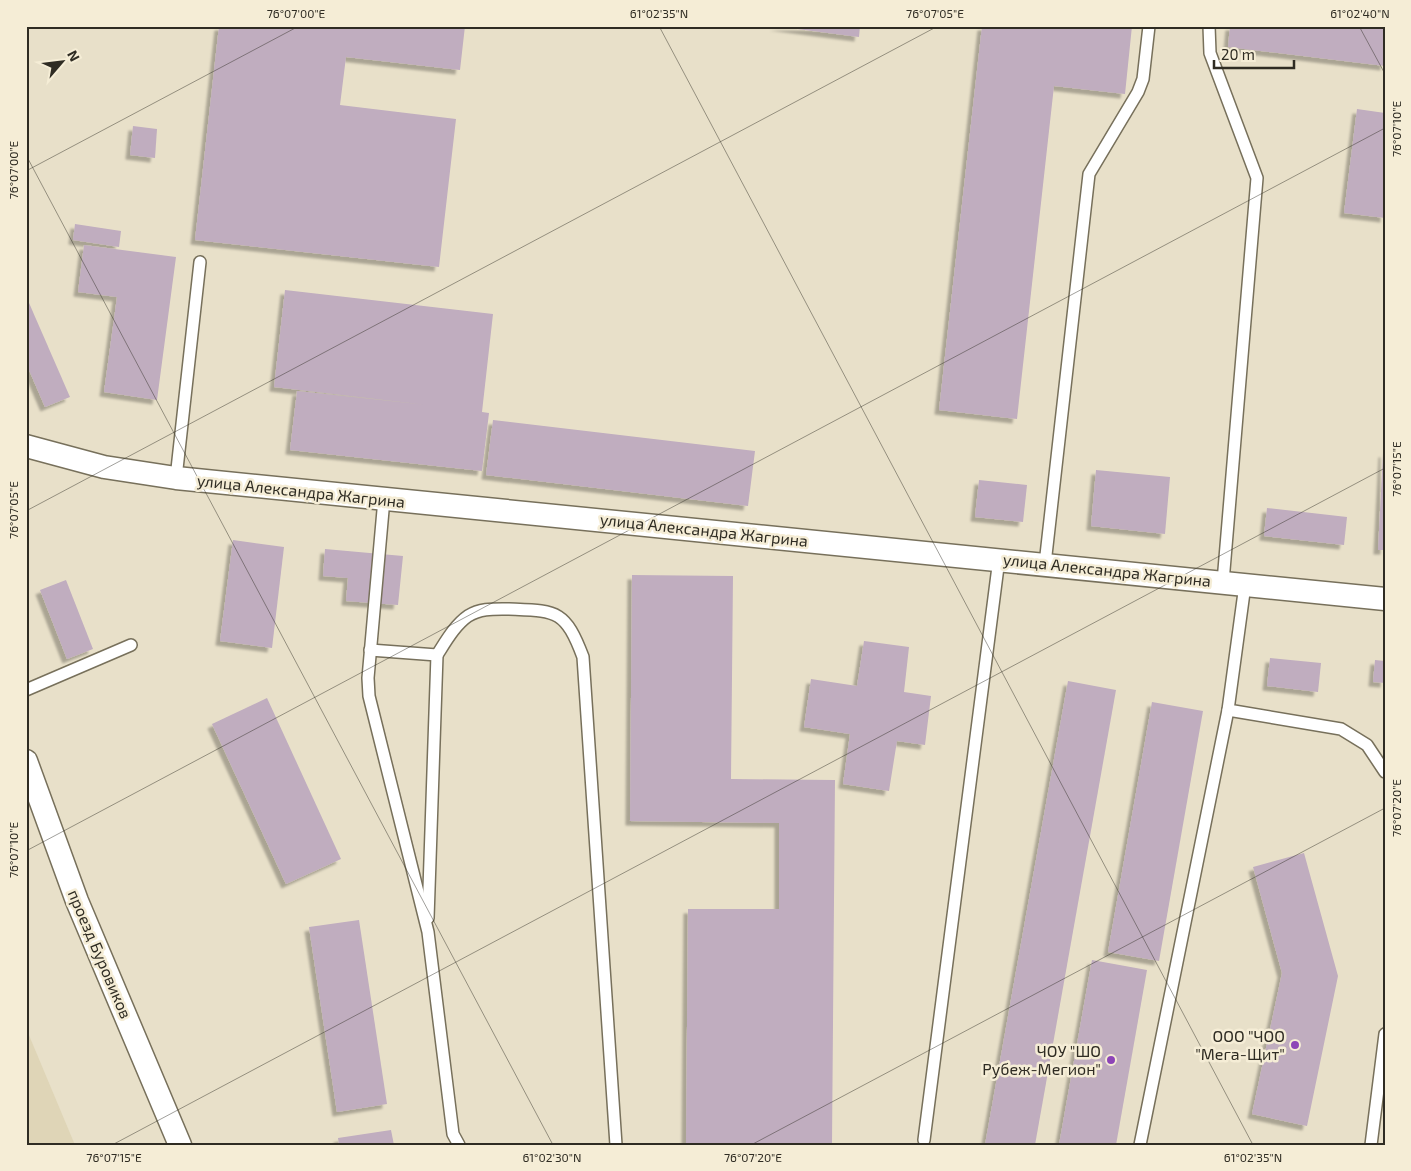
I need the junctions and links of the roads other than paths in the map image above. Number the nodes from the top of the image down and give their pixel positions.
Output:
1 (1149, 26) edge
2 (1209, 26) edge
3 (200, 262) dead end
4 (26, 446) edge
5 (176, 478) junction
6 (384, 499) junction
7 (999, 559) junction
8 (1045, 564) junction
9 (1223, 582) junction
10 (1245, 585) junction
11 (1385, 599) edge
12 (131, 645) dead end
13 (370, 650) junction
14 (437, 655) junction
15 (26, 690) edge
16 (1228, 710) junction
17 (26, 761) edge
18 (1385, 772) edge
19 (428, 932) junction
20 (1385, 1034) edge
21 (924, 1140) dead end
22 (180, 1145) edge
23 (459, 1145) edge
24 (616, 1145) edge
25 (1140, 1145) edge
26 (1371, 1145) edge

1 - 8 lane
2 - 9 lane
3 - 5 lane
4 - 5 street, улица Александра Жагрина
5 - 6 street, улица Александра Жагрина
6 - 7 street, улица Александра Жагрина
6 - 13 lane
7 - 8 street, улица Александра Жагрина
7 - 21 lane
8 - 9 street, улица Александра Жагрина
9 - 10 street, улица Александра Жагрина
10 - 11 street, улица Александра Жагрина
10 - 16 lane
12 - 15 lane
13 - 14 lane
13 - 19 lane
14 - 19 lane
14 - 24 lane
16 - 18 lane
16 - 25 lane
17 - 22 street, проезд Буровиков
19 - 23 lane
20 - 26 lane

